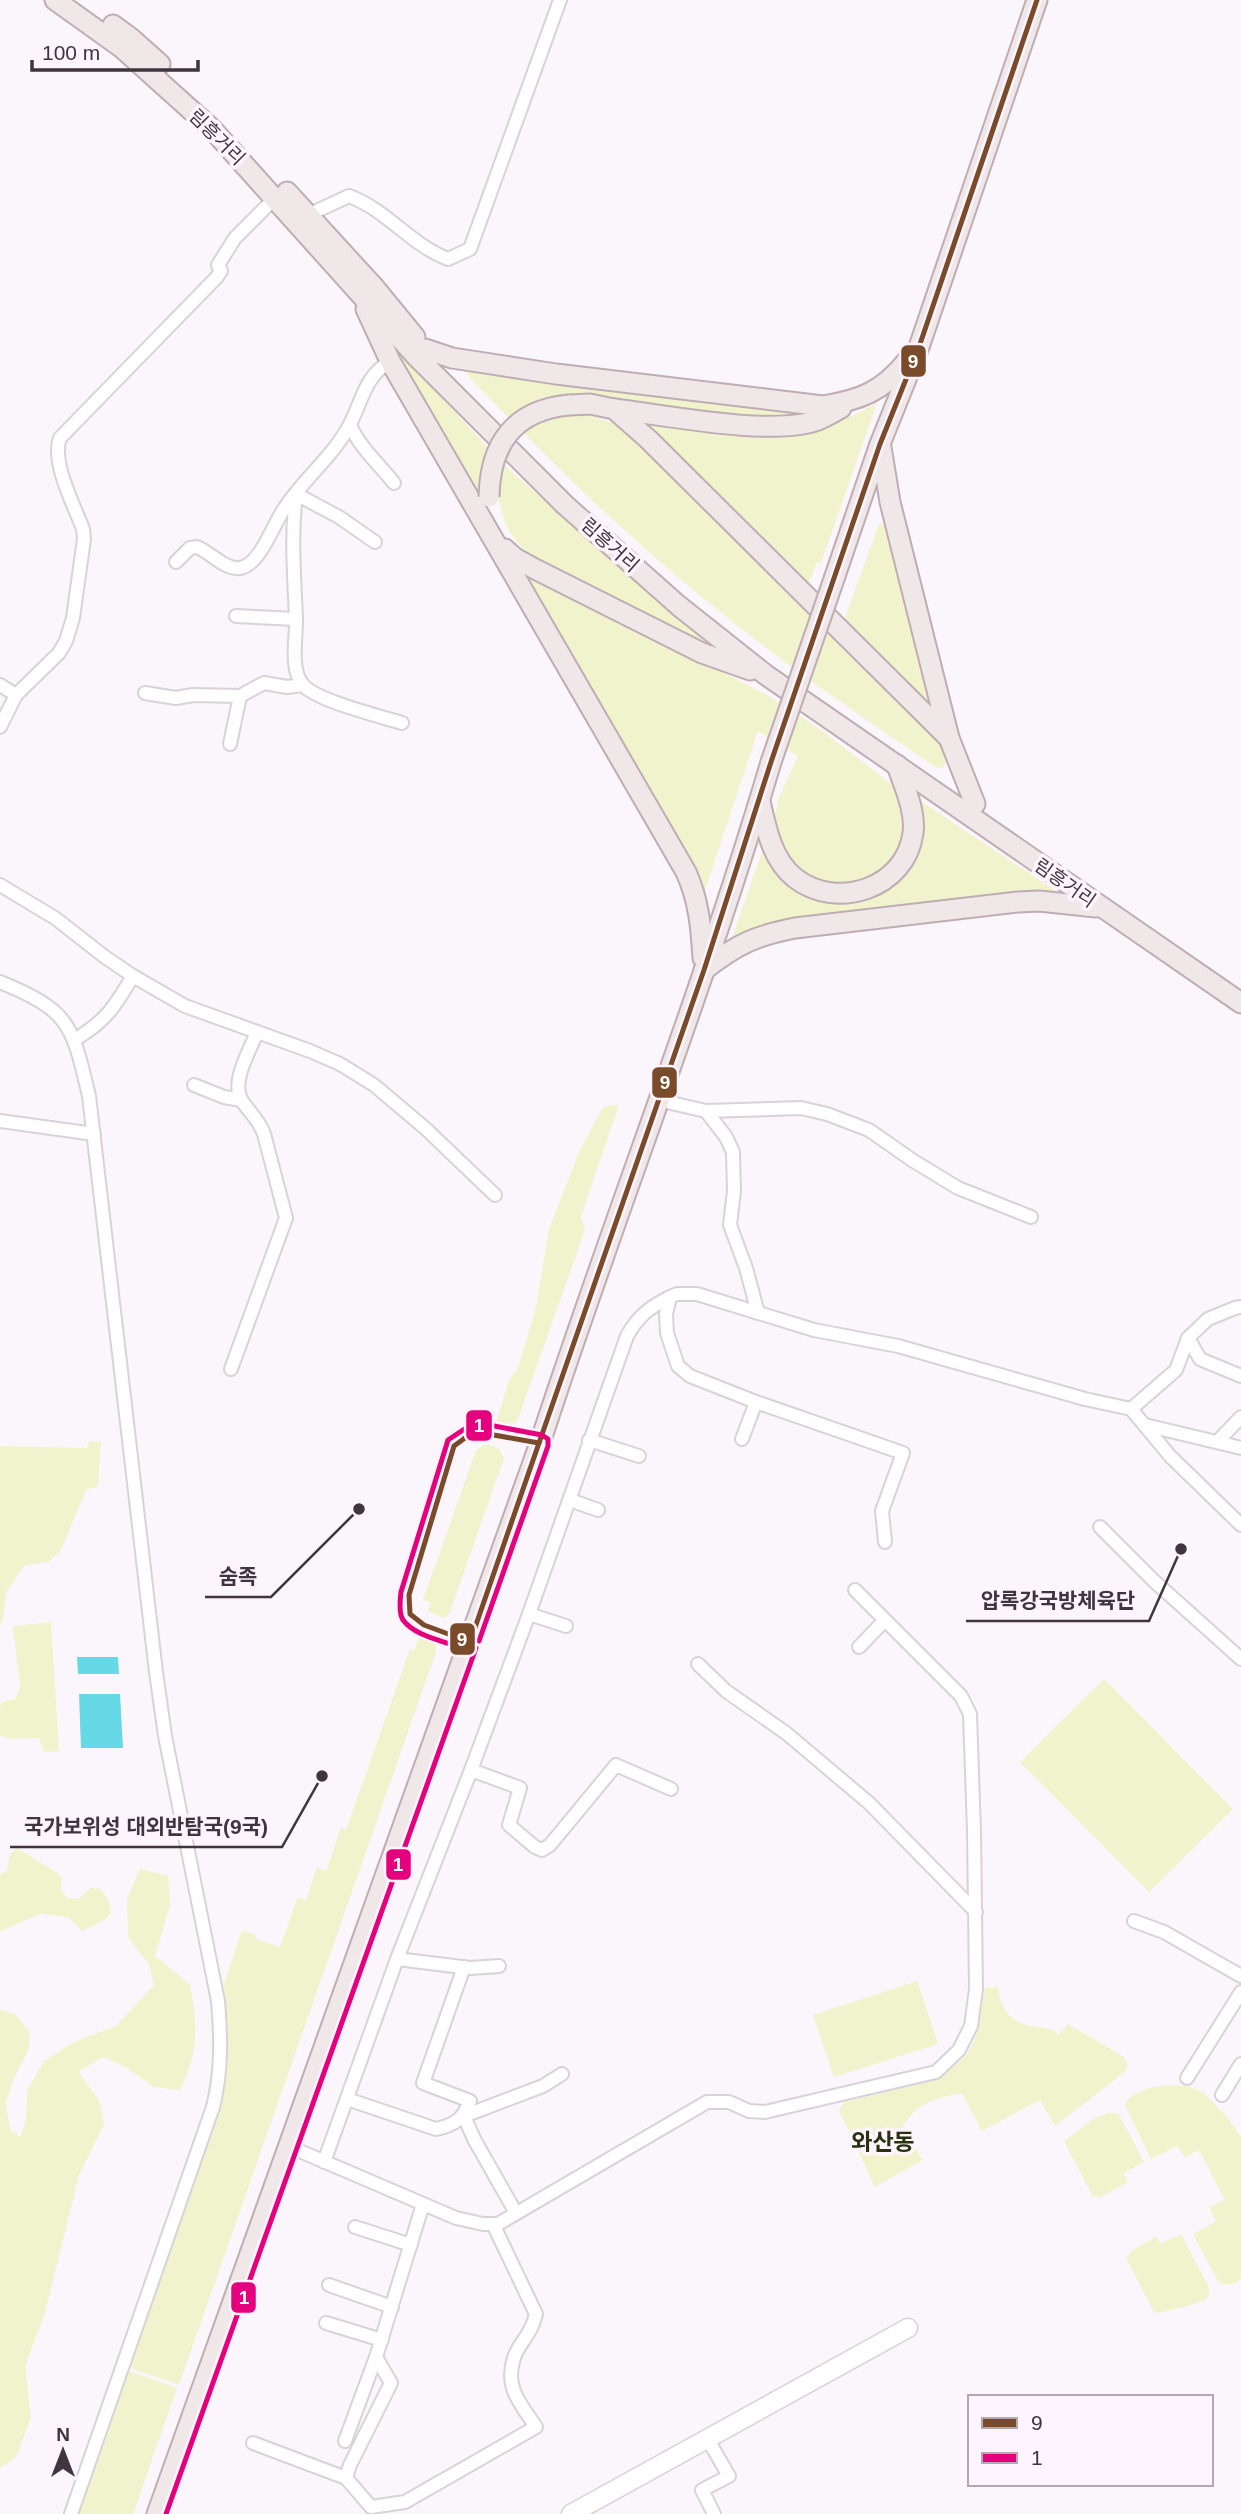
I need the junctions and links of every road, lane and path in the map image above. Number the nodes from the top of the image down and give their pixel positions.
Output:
1 (55, 0) edge
2 (77, 0) edge
3 (560, 0) edge
4 (1037, 0) edge
5 (275, 198) junction
6 (308, 215) junction
7 (360, 295) junction
8 (919, 347) junction
9 (425, 349) junction
10 (390, 361) junction
11 (855, 401) junction
12 (614, 409) junction
13 (350, 425) junction
14 (880, 444) junction
15 (394, 484) dead end
16 (296, 494) junction
17 (375, 542) dead end
18 (496, 542) junction
19 (176, 562) dead end
20 (236, 616) dead end
21 (296, 619) junction
22 (766, 675) junction
23 (0, 685) edge
24 (303, 685) junction
25 (145, 693) dead end
26 (16, 695) junction
27 (240, 696) junction
28 (402, 723) dead end
29 (0, 727) edge
30 (949, 738) junction
31 (230, 744) dead end
32 (897, 765) junction
33 (760, 801) junction
34 (975, 804) junction
35 (0, 885) edge
36 (1100, 908) junction
37 (704, 970) junction
38 (133, 976) junction
39 (0, 982) edge
40 (1241, 988) edge
41 (1241, 1003) edge
42 (257, 1032) junction
43 (76, 1039) junction
44 (194, 1086) dead end
45 (241, 1100) junction
46 (658, 1100) junction
47 (706, 1111) junction
48 (0, 1121) edge
49 (94, 1134) junction
50 (495, 1195) dead end
51 (1031, 1217) dead end
52 (670, 1297) junction
53 (1241, 1307) edge
54 (758, 1312) junction
55 (1188, 1338) junction
56 (231, 1368) dead end
57 (1241, 1378) edge
58 (756, 1402) junction
59 (1131, 1409) junction
60 (1241, 1417) edge
61 (1145, 1425) junction
62 (741, 1439) dead end
63 (589, 1440) junction
64 (1218, 1441) junction
65 (1241, 1448) edge
66 (639, 1456) dead end
67 (570, 1500) junction
68 (598, 1510) dead end
69 (1241, 1525) edge
70 (1100, 1527) dead end
71 (885, 1542) dead end
72 (855, 1590) dead end
73 (529, 1614) junction
74 (885, 1620) junction
75 (566, 1626) dead end
76 (859, 1647) dead end
77 (1241, 1659) edge
78 (698, 1664) dead end
79 (471, 1770) junction
80 (671, 1789) dead end
81 (976, 1912) junction
82 (1134, 1921) dead end
83 (397, 1959) junction
84 (499, 1966) dead end
85 (464, 1967) junction
86 (1241, 1976) edge
87 (1241, 1992) edge
88 (1241, 2064) edge
89 (562, 2074) dead end
90 (1187, 2078) dead end
91 (1222, 2095) dead end
92 (347, 2099) junction
93 (464, 2116) junction
94 (288, 2146) junction
95 (324, 2162) junction
96 (423, 2204) junction
97 (516, 2213) junction
98 (493, 2224) junction
99 (355, 2227) dead end
100 (411, 2245) junction
101 (329, 2285) dead end
102 (392, 2307) junction
103 (326, 2323) dead end
104 (908, 2328) dead end
105 (382, 2340) junction
106 (376, 2357) junction
107 (707, 2438) junction
108 (345, 2441) dead end
109 (253, 2443) dead end
110 (346, 2477) junction
111 (71, 2514) edge
112 (157, 2514) edge
113 (572, 2514) edge
114 (714, 2514) edge

1 - 5 main road, 림흥거리
2 - 6 main road, 림흥거리
3 - 6 street
4 - 8 main road
5 - 7 main road, 림흥거리
5 - 26 street
6 - 9 main road, 림흥거리
7 - 10 main road
7 - 22 main road, 림흥거리
8 - 11 main road
8 - 14 main road
9 - 11 main road
9 - 34 main road, 림흥거리
10 - 13 street
10 - 18 main road
11 - 12 main road
12 - 18 main road, bridge
12 - 30 main road
13 - 15 street
13 - 16 street
14 - 30 main road
14 - 33 main road, bridge
16 - 17 street
16 - 19 street
16 - 21 street
18 - 22 main road
18 - 37 main road
20 - 21 street
21 - 24 street
22 - 32 main road, 림흥거리
23 - 26 street
24 - 27 street
24 - 28 street
25 - 27 street
26 - 29 street
27 - 31 street
30 - 34 main road
32 - 33 main road
32 - 36 main road, 림흥거리
33 - 37 main road
34 - 40 main road, 림흥거리
35 - 38 street
36 - 37 main road
36 - 41 main road, 림흥거리
37 - 46 main road
38 - 42 street
38 - 43 street
39 - 43 street
42 - 45 street
42 - 50 street
43 - 49 street
44 - 45 street
45 - 56 street
46 - 47 street
46 - 94 main road
47 - 51 street
47 - 54 street
48 - 49 street
49 - 111 street
52 - 54 street
52 - 58 street
52 - 63 street
53 - 55 street
54 - 59 street
55 - 57 street
55 - 59 street
58 - 62 street
58 - 71 street
59 - 61 street
60 - 64 street
61 - 64 street
61 - 69 street
63 - 66 street
63 - 67 street
64 - 65 street
67 - 68 street
67 - 73 street
70 - 77 street
72 - 74 street
73 - 75 street
73 - 79 street
74 - 76 street
74 - 81 street
78 - 81 street
79 - 80 street
79 - 83 street
81 - 97 street
82 - 86 street
83 - 85 street
83 - 92 street
84 - 85 street
85 - 93 street
87 - 90 street
88 - 91 street
89 - 93 street
92 - 93 street
92 - 95 street
93 - 97 street
94 - 95 street
94 - 112 main road
95 - 96 street
96 - 98 street
96 - 100 street
97 - 98 street
98 - 110 street
99 - 100 street
100 - 102 street
101 - 102 street
102 - 105 street
103 - 105 street
104 - 107 street
105 - 106 street
106 - 108 street
106 - 110 street
107 - 113 street
107 - 114 street
109 - 110 street

